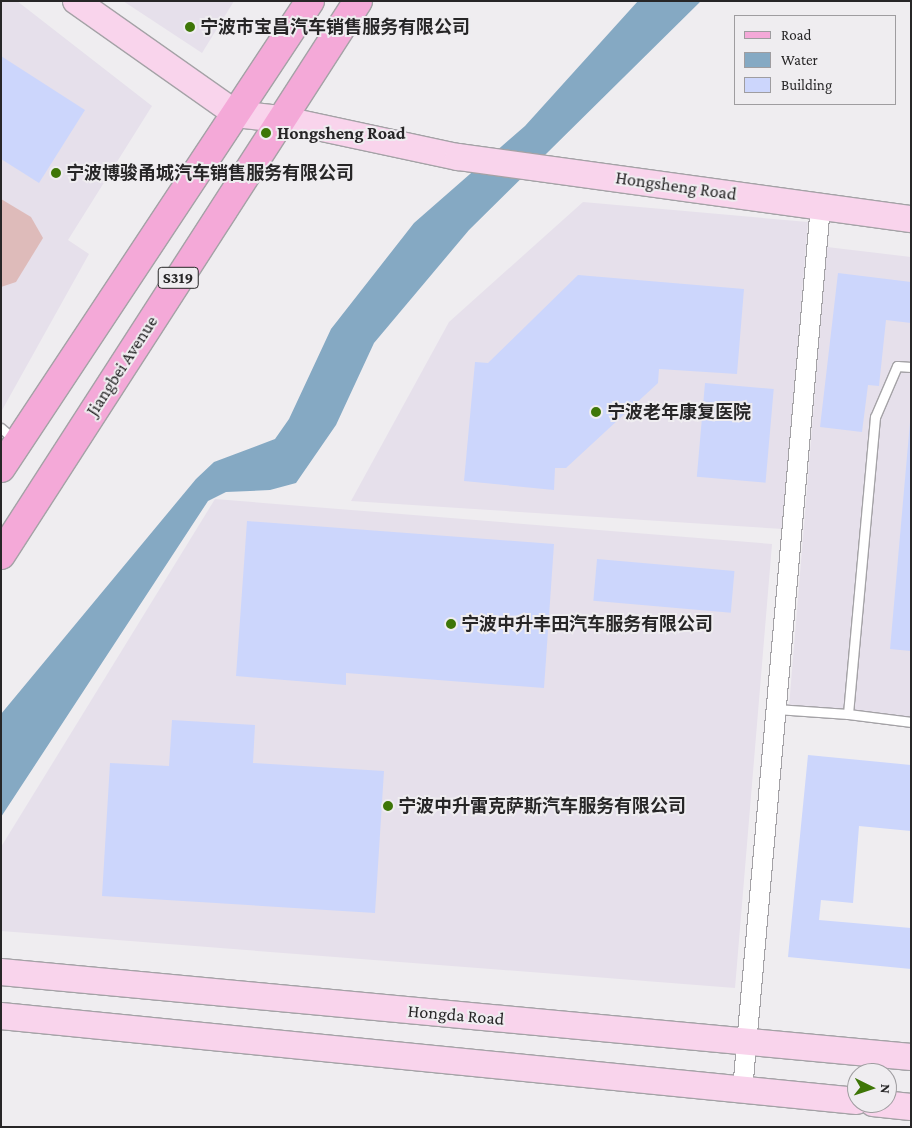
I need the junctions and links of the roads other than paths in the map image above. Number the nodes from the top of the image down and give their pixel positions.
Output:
1 (76, 1) edge
2 (310, 1) edge
3 (358, 1) edge
4 (236, 114) junction
5 (280, 119) junction
6 (820, 206) junction
7 (911, 219) edge
8 (911, 367) edge
9 (10, 436) edge
10 (1, 468) edge
11 (1, 555) edge
12 (776, 709) junction
13 (848, 714) junction
14 (911, 722) edge
15 (1, 972) edge
16 (1, 1016) edge
17 (746, 1042) junction
18 (911, 1057) edge
19 (742, 1090) junction
20 (847, 1100) edge
21 (897, 1106) edge
22 (911, 1107) edge

1 - 4 main road
2 - 4 main road, S319
3 - 5 main road, Jiangbei Avenue / S319
4 - 5 main road, Hongsheng Road
4 - 9 main road, S319
5 - 6 main road, Hongsheng Road
5 - 11 main road, Jiangbei Avenue / S319
6 - 7 main road, Hongsheng Road
6 - 12 street
8 - 13 lane
9 - 10 main road, S319
12 - 13 lane
12 - 17 street
13 - 14 lane
15 - 17 main road, Hongda Road
16 - 19 main road
17 - 18 main road, Hongda Road
17 - 19 street
19 - 20 main road
21 - 22 main road

